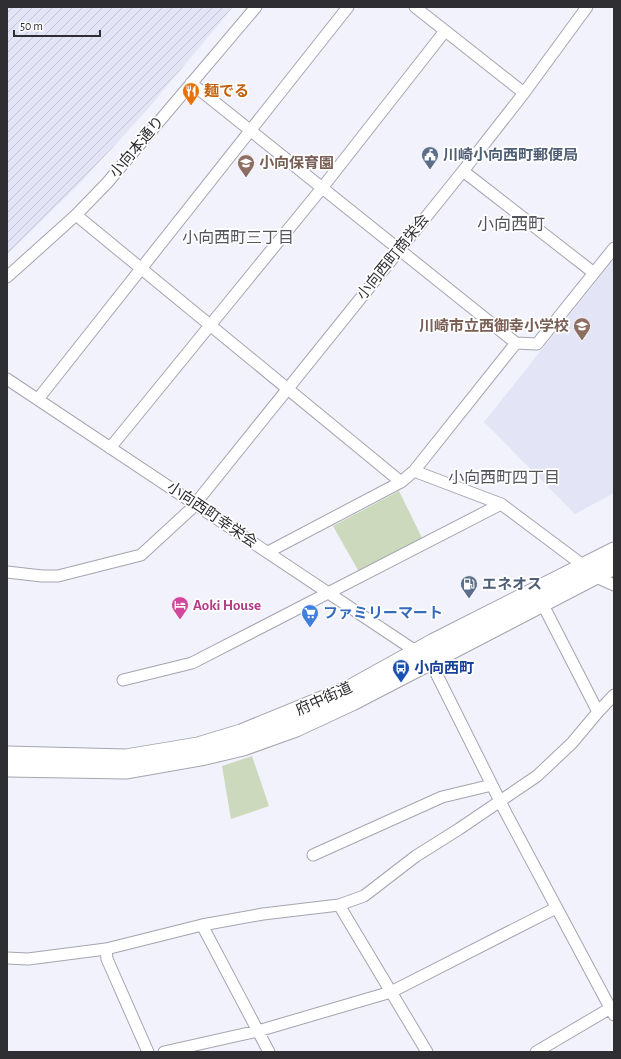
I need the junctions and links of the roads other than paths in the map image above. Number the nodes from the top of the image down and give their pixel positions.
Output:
1 (256, 7) edge
2 (348, 7) edge
3 (415, 7) edge
4 (587, 7) edge
5 (445, 31) junction
6 (191, 83) junction
7 (524, 93) junction
8 (250, 132) junction
9 (463, 170) junction
10 (322, 188) junction
11 (76, 215) junction
12 (614, 248) edge
13 (399, 249) junction
14 (140, 269) junction
15 (594, 272) junction
16 (7, 277) edge
17 (210, 326) junction
18 (516, 343) junction
19 (7, 379) edge
20 (287, 388) junction
21 (38, 399) junction
22 (110, 448) junction
23 (414, 471) junction
24 (401, 482) junction
25 (195, 503) junction
26 (501, 504) junction
27 (614, 550) edge
28 (268, 552) junction
29 (614, 566) edge
30 (589, 571) junction
31 (7, 572) edge
32 (614, 585) edge
33 (329, 593) junction
34 (542, 603) junction
35 (422, 658) junction
36 (123, 680) dead end
37 (614, 695) edge
38 (598, 712) junction
39 (7, 756) edge
40 (7, 768) edge
41 (492, 785) junction
42 (500, 801) junction
43 (313, 855) dead end
44 (339, 905) junction
45 (556, 908) junction
46 (202, 925) junction
47 (106, 949) junction
48 (7, 958) edge
49 (391, 992) junction
50 (613, 1010) edge
51 (258, 1031) junction
52 (148, 1052) edge
53 (164, 1052) edge
54 (269, 1052) edge
55 (426, 1052) edge
56 (536, 1052) edge

1 - 6 street, 小向本通り
2 - 8 street
3 - 5 street
4 - 7 street, 小向西町商栄会
5 - 7 street
5 - 10 street
6 - 8 street
6 - 11 street, 小向本通り
7 - 9 street, 小向西町商栄会
8 - 10 street
8 - 14 street
9 - 13 street, 小向西町商栄会
9 - 15 street
10 - 13 street
10 - 17 street
11 - 14 street
11 - 16 street, 小向本通り
12 - 15 street
13 - 18 street
13 - 20 street, 小向西町商栄会
14 - 17 street
14 - 21 street
15 - 18 street
17 - 20 street
17 - 22 street
18 - 23 street
19 - 21 street, 小向西町幸栄会
20 - 24 street
20 - 25 street, 小向西町商栄会
21 - 22 street, 小向西町幸栄会
22 - 25 street, 小向西町幸栄会
23 - 24 street
23 - 26 street
24 - 28 street
25 - 28 street, 小向西町幸栄会
25 - 31 street, 小向西町商栄会
26 - 30 street
26 - 33 street
27 - 30 highway, 府中街道
28 - 33 street, 小向西町幸栄会
29 - 30 highway, 府中街道
30 - 32 street
30 - 34 highway, 府中街道
30 - 35 highway, 府中街道
33 - 35 street, 小向西町幸栄会
33 - 36 street
34 - 35 highway, 府中街道
34 - 38 street
35 - 39 highway, 府中街道
35 - 40 highway, 府中街道
35 - 41 street
37 - 38 street
38 - 42 street
41 - 42 street
41 - 43 street
42 - 44 street
42 - 45 street
44 - 46 street
44 - 49 street
45 - 49 street
45 - 50 street
46 - 47 street
46 - 51 street
47 - 48 street
47 - 52 street
49 - 51 street
49 - 55 street
50 - 56 street
51 - 53 street
51 - 54 street

